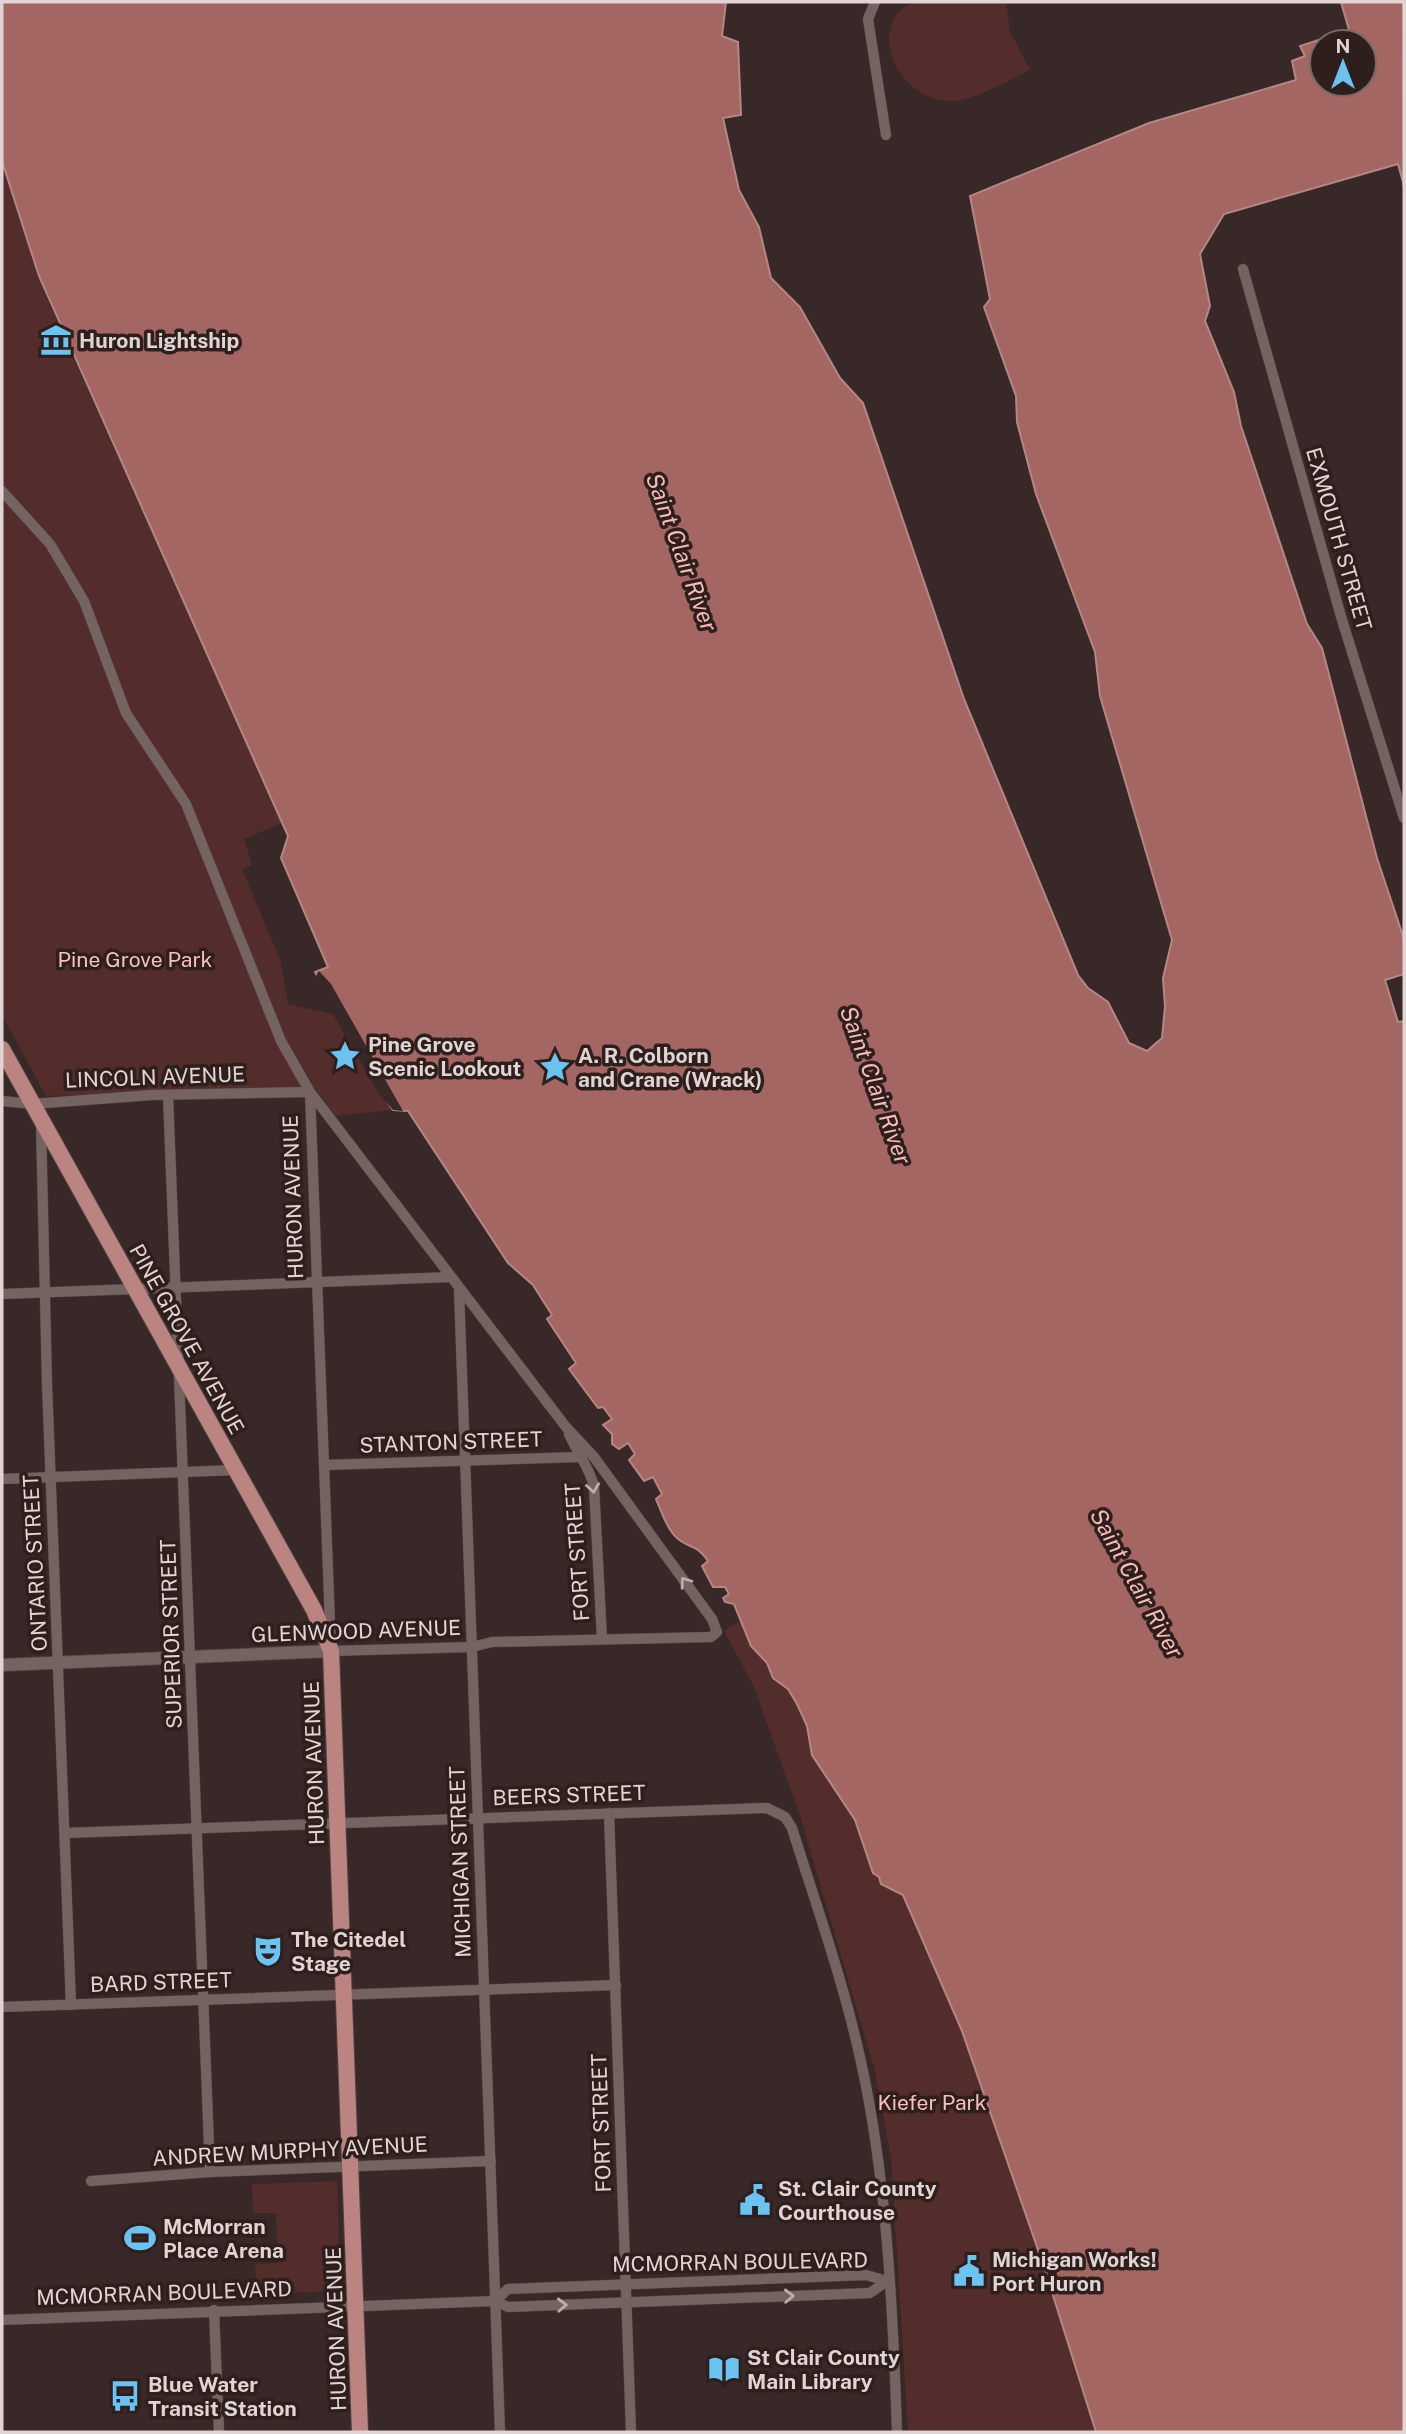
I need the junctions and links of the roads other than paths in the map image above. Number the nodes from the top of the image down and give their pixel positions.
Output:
1 (875, 2) edge
2 (886, 135) dead end
3 (1243, 269) dead end
4 (2, 491) edge
5 (1404, 818) edge
6 (2, 1049) edge
7 (310, 1093) junction
8 (169, 1095) junction
9 (2, 1101) edge
10 (32, 1104) junction
11 (41, 1119) junction
12 (451, 1277) junction
13 (317, 1282) junction
14 (178, 1287) junction
15 (135, 1289) junction
16 (459, 1290) junction
17 (44, 1292) junction
18 (2, 1294) edge
19 (181, 1371) junction
20 (566, 1427) junction
21 (579, 1457) junction
22 (464, 1460) junction
23 (324, 1465) junction
24 (236, 1470) junction
25 (185, 1472) junction
26 (51, 1477) junction
27 (2, 1479) edge
28 (602, 1639) junction
29 (472, 1647) junction
30 (331, 1651) junction
31 (191, 1656) junction
32 (59, 1661) junction
33 (2, 1665) edge
34 (609, 1813) junction
35 (477, 1817) junction
36 (336, 1822) junction
37 (197, 1828) junction
38 (65, 1833) junction
39 (616, 1985) junction
40 (484, 1990) junction
41 (343, 1994) junction
42 (202, 1999) junction
43 (71, 2005) junction
44 (2, 2007) edge
45 (491, 2161) junction
46 (350, 2167) junction
47 (210, 2172) junction
48 (91, 2180) dead end
49 (887, 2281) junction
50 (626, 2282) junction
51 (495, 2301) junction
52 (626, 2304) junction
53 (356, 2305) junction
54 (215, 2310) junction
55 (2, 2320) edge
56 (219, 2432) edge
57 (360, 2432) edge
58 (500, 2432) edge
59 (631, 2432) edge
60 (897, 2432) edge

1 - 2 street
3 - 5 street, EXMOUTH STREET
4 - 7 street
6 - 10 main road, PINE GROVE AVENUE
7 - 8 street, LINCOLN AVENUE
7 - 12 street
7 - 13 street, HURON AVENUE
8 - 10 street, LINCOLN AVENUE
8 - 14 street, SUPERIOR STREET
9 - 10 street, LINCOLN AVENUE
10 - 11 main road, PINE GROVE AVENUE
11 - 15 main road, PINE GROVE AVENUE
11 - 17 street, ONTARIO STREET
12 - 13 street
12 - 16 street
13 - 14 street
13 - 23 street, HURON AVENUE
14 - 15 street
14 - 19 street, SUPERIOR STREET
15 - 17 street
15 - 19 main road, PINE GROVE AVENUE
16 - 20 street
16 - 22 street, MICHIGAN STREET
17 - 18 street
17 - 26 street, ONTARIO STREET
19 - 24 main road, PINE GROVE AVENUE
19 - 25 street, SUPERIOR STREET
20 - 21 street, FORT STREET
28 -> 20 street, GLENWOOD AVENUE
21 - 22 street, STANTON STREET
21 -> 28 street, FORT STREET
22 - 23 street, STANTON STREET
22 - 29 street, MICHIGAN STREET
23 - 30 street, HURON AVENUE
24 - 25 street
24 - 30 main road, PINE GROVE AVENUE
25 - 26 street
25 - 31 street, SUPERIOR STREET
26 - 27 street
26 - 32 street, ONTARIO STREET
28 - 29 street, GLENWOOD AVENUE
29 - 30 street, GLENWOOD AVENUE
29 - 35 street, MICHIGAN STREET
30 - 31 street, GLENWOOD AVENUE
30 - 36 main road, HURON AVENUE
31 - 32 street, GLENWOOD AVENUE
31 - 37 street, SUPERIOR STREET
32 - 33 street, GLENWOOD AVENUE
32 - 38 street, ONTARIO STREET
34 - 35 street, BEERS STREET
34 - 39 street, FORT STREET
34 - 49 street, BEERS STREET
35 - 36 street, BEERS STREET
35 - 40 street, MICHIGAN STREET
36 - 37 street, BEERS STREET
36 - 41 main road, HURON AVENUE
37 - 38 street, BEERS STREET
37 - 42 street, SUPERIOR STREET
38 - 43 street, ONTARIO STREET
39 - 40 street, BARD STREET
39 - 50 street, FORT STREET
40 - 41 street, BARD STREET
40 - 45 street, MICHIGAN STREET
41 - 42 street, BARD STREET
41 - 46 main road, HURON AVENUE
42 - 43 street, BARD STREET
42 - 47 street, SUPERIOR STREET
43 - 44 street, BARD STREET
45 - 46 street, ANDREW MURPHY AVENUE
45 - 51 street, MICHIGAN STREET
46 - 47 street, ANDREW MURPHY AVENUE
46 - 53 main road, HURON AVENUE
47 - 48 street, ANDREW MURPHY AVENUE
49 - 50 street, MCMORRAN BOULEVARD
52 -> 49 street, MCMORRAN BOULEVARD
49 - 60 street
50 - 51 street, MCMORRAN BOULEVARD
50 - 52 street, FORT STREET
51 -> 52 street, MCMORRAN BOULEVARD
51 - 53 street, MCMORRAN BOULEVARD
51 - 58 street, MICHIGAN STREET
52 - 59 street, FORT STREET
53 - 54 street, MCMORRAN BOULEVARD
53 - 57 main road, HURON AVENUE
54 - 55 street, MCMORRAN BOULEVARD
54 - 56 street

